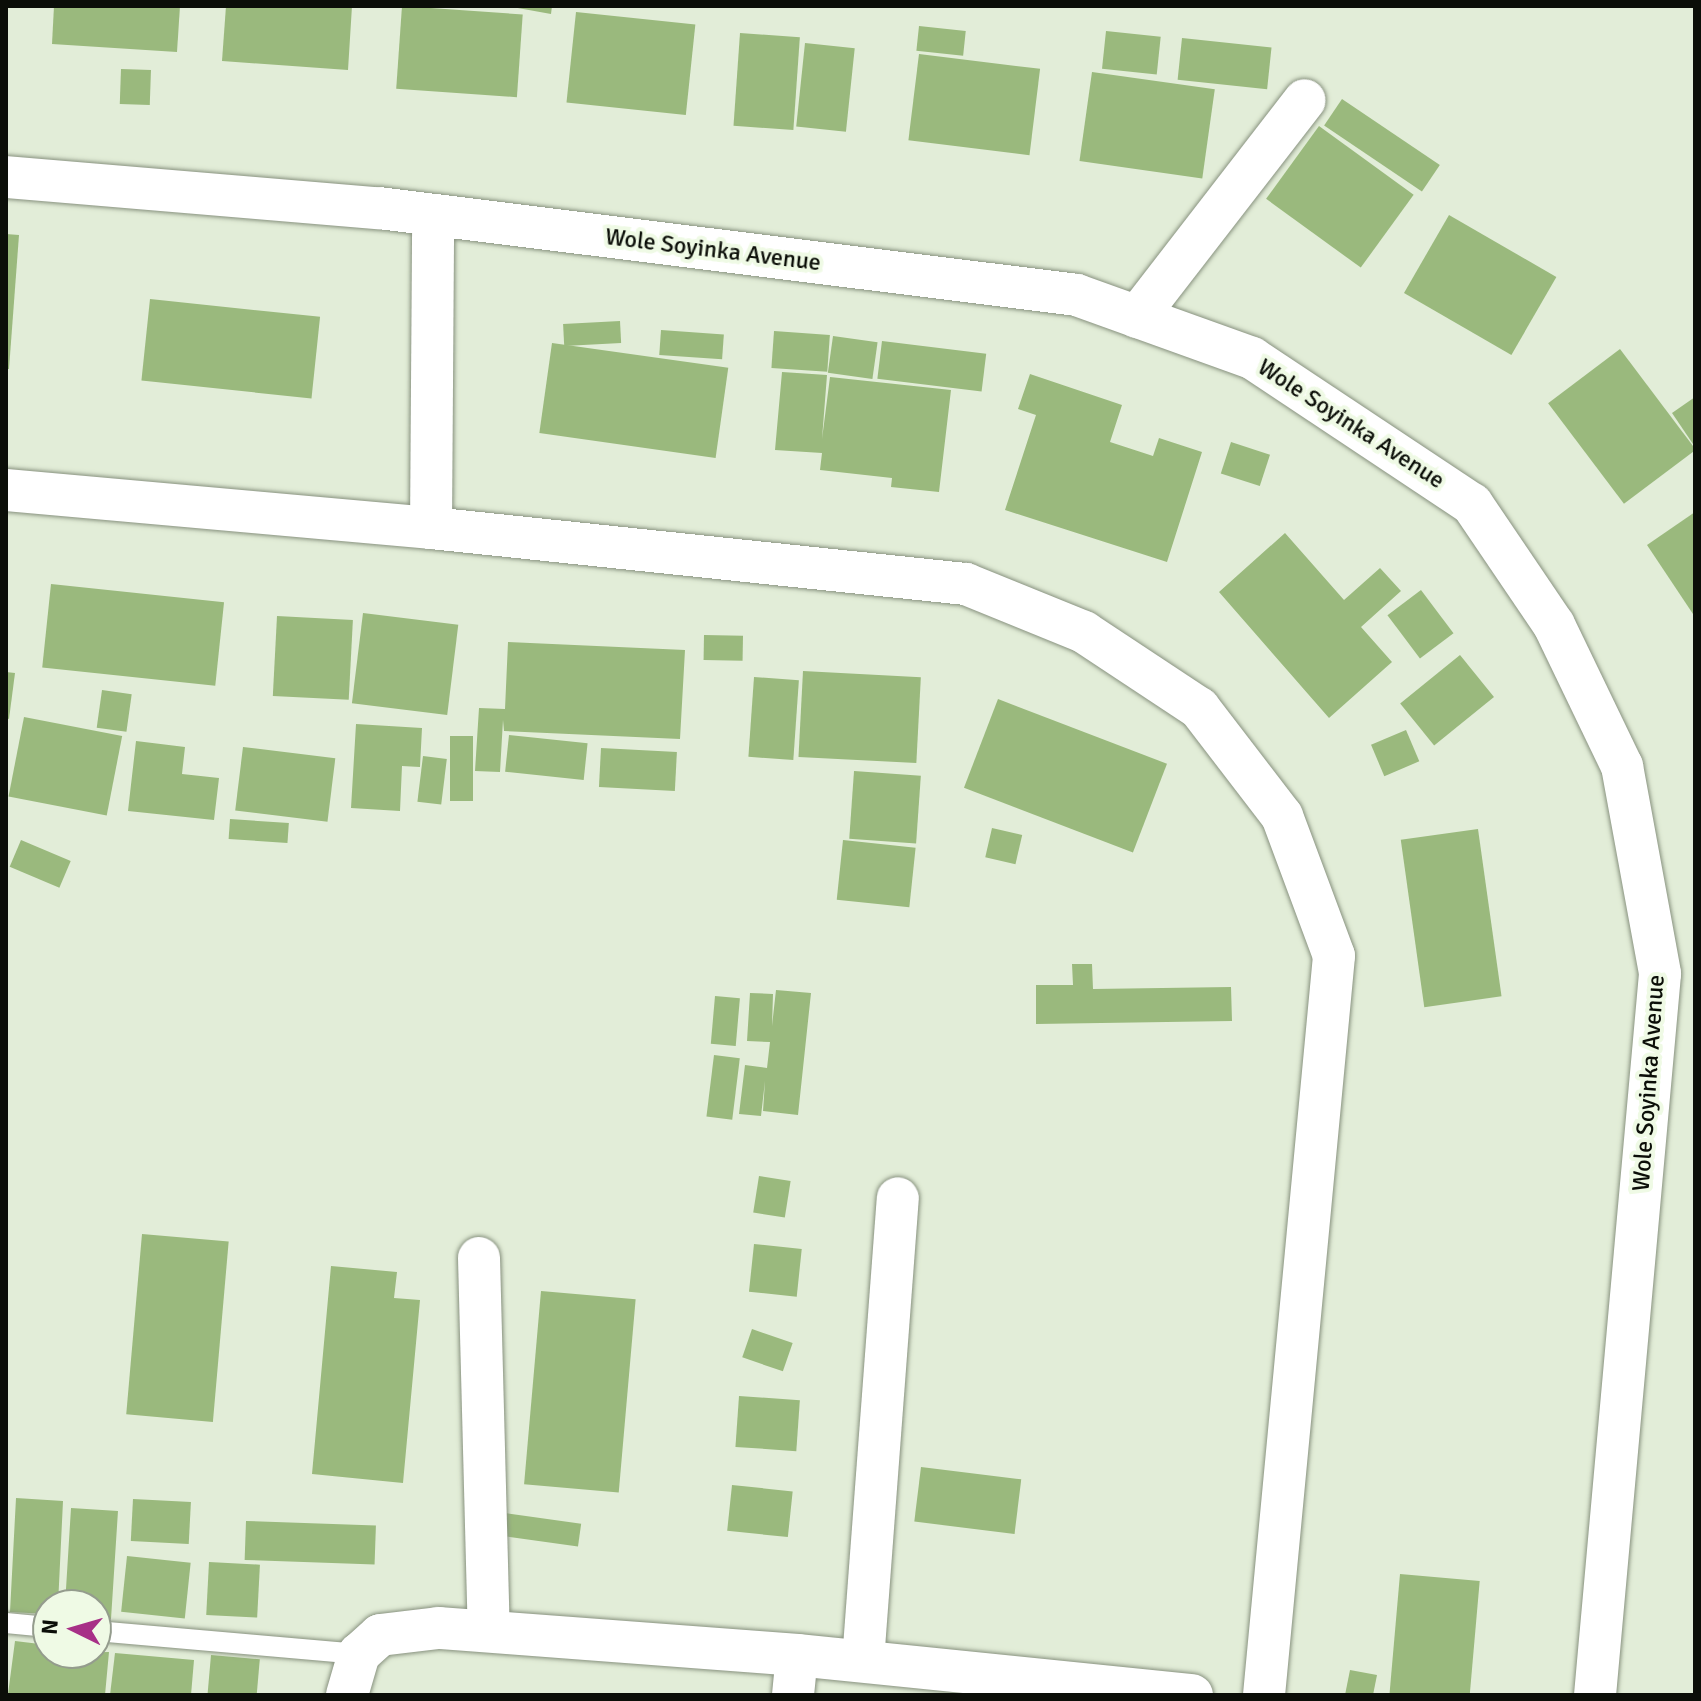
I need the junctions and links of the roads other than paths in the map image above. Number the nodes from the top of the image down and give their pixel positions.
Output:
1 (1305, 100) dead end
2 (6, 177) edge
3 (433, 215) junction
4 (1137, 317) junction
5 (6, 490) edge
6 (431, 528) junction
7 (898, 1198) dead end
8 (479, 1258) dead end
9 (6, 1623) edge
10 (32, 1625) edge
11 (489, 1631) junction
12 (112, 1632) edge
13 (359, 1654) junction
14 (863, 1661) junction
15 (795, 1675) edge
16 (347, 1695) edge
17 (1192, 1695) edge
18 (1264, 1695) edge
19 (1595, 1695) edge

1 - 4 street
2 - 3 street, Wole Soyinka Avenue
3 - 4 street, Wole Soyinka Avenue
3 - 6 street
4 - 19 street, Wole Soyinka Avenue
5 - 6 street
6 - 18 street
7 - 14 street
8 - 11 street
9 - 10 lane
11 - 13 street
11 - 15 street
12 - 13 lane
13 - 16 street
14 - 15 street
14 - 17 street

